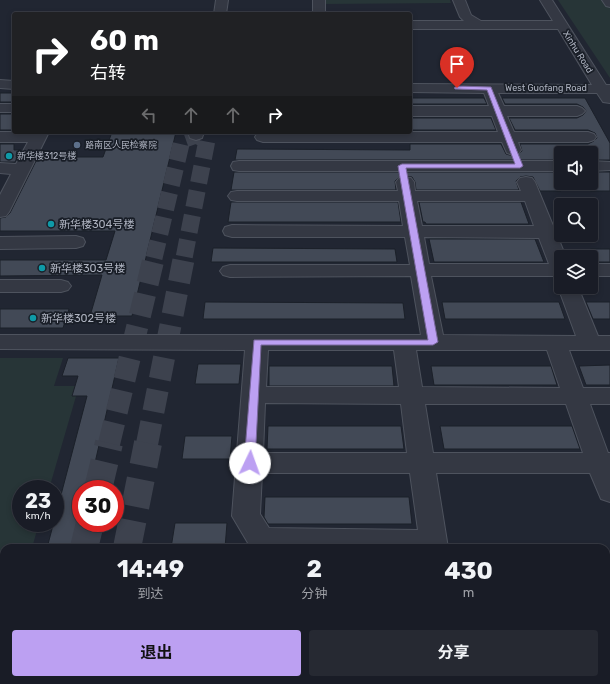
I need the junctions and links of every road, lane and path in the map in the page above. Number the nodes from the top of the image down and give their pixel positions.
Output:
1 (222, 0) edge
2 (319, 0) edge
3 (459, 0) edge
4 (546, 0) edge
5 (608, 0) edge
6 (610, 3) edge
7 (220, 12) edge
8 (319, 12) edge
9 (412, 18) edge
10 (466, 18) junction
11 (412, 25) edge
12 (478, 25) junction
13 (562, 25) junction
14 (0, 84) edge
15 (12, 85) edge
16 (412, 88) edge
17 (489, 88) junction
18 (605, 89) edge
19 (610, 103) edge
20 (0, 108) edge
21 (12, 108) edge
22 (412, 111) edge
23 (498, 111) junction
24 (577, 111) dead end
25 (40, 135) edge
26 (396, 135) edge
27 (0, 137) edge
28 (263, 137) dead end
29 (508, 137) junction
30 (588, 137) dead end
31 (239, 166) dead end
32 (402, 166) junction
33 (520, 166) junction
34 (554, 166) edge
35 (0, 168) edge
36 (23, 168) junction
37 (237, 196) dead end
38 (407, 196) junction
39 (531, 196) junction
40 (1, 206) edge
41 (232, 231) dead end
42 (414, 232) junction
43 (545, 232) junction
44 (0, 242) edge
45 (76, 242) dead end
46 (554, 253) edge
47 (421, 270) junction
48 (554, 270) edge
49 (598, 270) edge
50 (610, 270) edge
51 (230, 271) dead end
52 (0, 286) edge
53 (61, 286) dead end
54 (572, 294) edge
55 (0, 342) edge
56 (257, 342) junction
57 (404, 342) junction
58 (433, 342) junction
59 (555, 343) junction
60 (600, 343) edge
61 (254, 395) junction
62 (412, 395) junction
63 (574, 396) junction
64 (610, 396) edge
65 (250, 463) junction
66 (422, 463) junction
67 (605, 463) edge
68 (610, 492) edge
69 (264, 544) edge
70 (434, 544) edge

1 - 7 street
2 - 8 street
3 - 10 street
4 - 13 street, Xinhu Road
5 - 6 street
9 - 10 street
10 - 12 street
11 - 12 street
12 - 13 street
13 - 18 street, Xinhu Road
14 - 15 street
16 - 17 street, West Guofang Road
17 - 18 street, West Guofang Road
17 - 23 street
18 - 19 street, Xinhu Road
20 - 21 street
22 - 23 street
23 - 24 street
23 - 29 street
25 - 27 street
25 - 36 street
26 - 28 street
26 - 29 street
26 - 32 street
29 - 30 street
29 - 33 street
31 - 32 street
32 - 33 street
32 - 38 street
33 - 34 street
33 - 39 street
35 - 36 street
36 - 40 street
37 - 38 street
38 - 39 street
38 - 42 street
39 - 43 street
41 - 42 street
42 - 43 street
42 - 47 street
43 - 46 street
44 - 45 street
47 - 48 street
47 - 51 street
47 - 58 street
49 - 50 street
52 - 53 street
54 - 60 street
55 - 56 street
56 - 57 street
56 - 61 street
57 - 58 street
57 - 62 street
58 - 59 street
59 - 60 street
59 - 63 street
61 - 62 street
61 - 65 street
62 - 63 street
62 - 66 street
63 - 64 street
63 - 67 street
65 - 66 street
65 - 69 street
66 - 67 street
66 - 70 street
67 - 68 street

